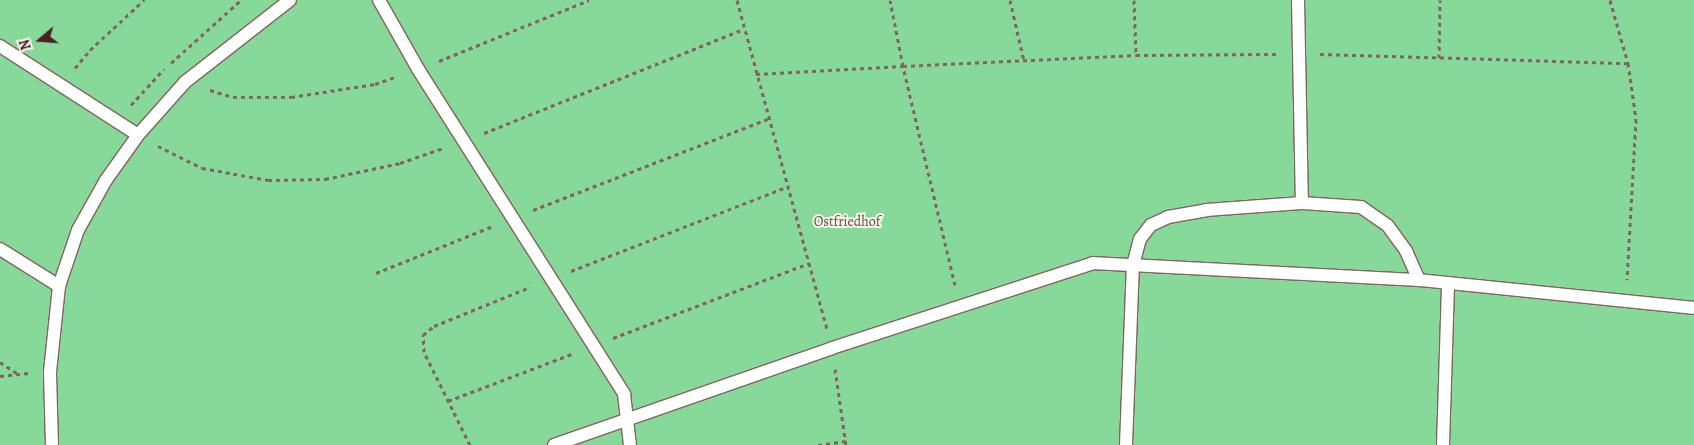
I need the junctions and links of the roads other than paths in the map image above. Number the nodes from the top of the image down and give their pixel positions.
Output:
1 (290, 0) edge
2 (379, 0) edge
3 (1298, 0) edge
4 (0, 46) edge
5 (138, 135) junction
6 (1302, 204) junction
7 (0, 249) edge
8 (1134, 264) junction
9 (1419, 280) junction
10 (1448, 283) junction
11 (59, 286) junction
12 (1694, 308) edge
13 (628, 420) junction
14 (52, 445) edge
15 (554, 445) edge
16 (630, 445) edge
17 (1126, 445) edge
18 (1443, 445) edge

1 - 5 lane
2 - 13 lane
3 - 6 lane
4 - 5 lane
5 - 11 lane
6 - 8 lane
6 - 9 lane
7 - 11 lane
8 - 9 lane
8 - 13 lane
8 - 17 lane
9 - 10 lane
10 - 12 lane
10 - 18 lane
11 - 14 lane
13 - 15 lane
13 - 16 lane

